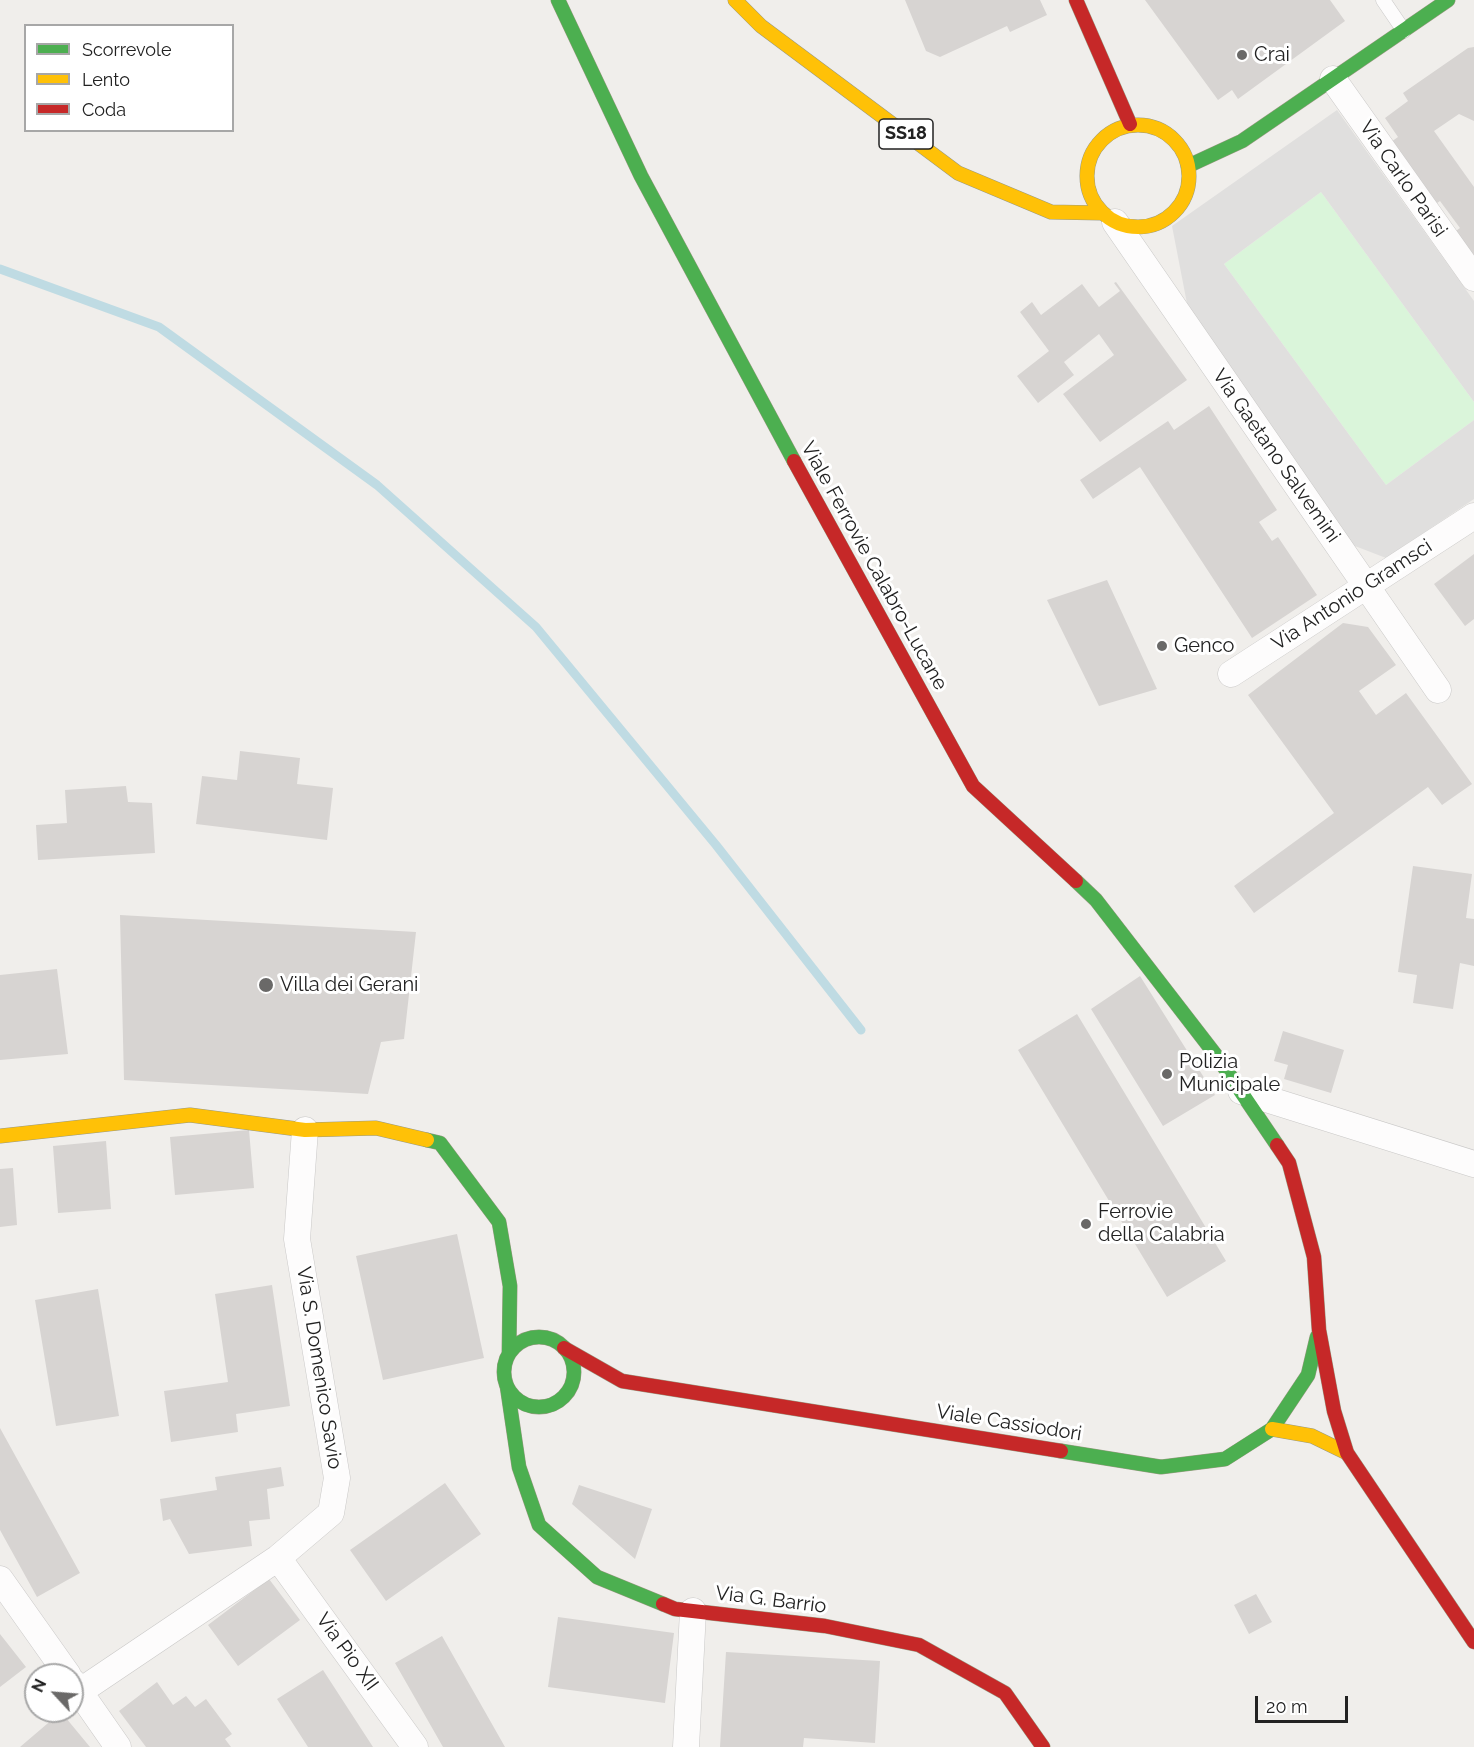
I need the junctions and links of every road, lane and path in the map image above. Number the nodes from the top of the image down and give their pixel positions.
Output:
1 (558, 0) edge
2 (735, 0) edge
3 (1076, 0) edge
4 (1383, 0) edge
5 (1448, 0) edge
6 (1430, 5) edge
7 (1404, 31) junction
8 (1333, 79) junction
9 (1130, 124) junction
10 (1188, 166) junction
11 (1108, 217) junction
12 (1474, 278) edge
13 (1474, 516) edge
14 (1366, 586) junction
15 (1231, 674) dead end
16 (1437, 690) dead end
17 (1241, 1091) junction
18 (304, 1130) junction
19 (0, 1136) edge
20 (1474, 1164) edge
21 (510, 1286) junction
22 (522, 1306) dead end
23 (1318, 1330) junction
24 (564, 1348) junction
25 (509, 1353) junction
26 (622, 1381) junction
27 (507, 1386) junction
28 (565, 1396) junction
29 (1272, 1429) junction
30 (528, 1447) dead end
31 (1347, 1453) junction
32 (519, 1467) junction
33 (278, 1558) junction
34 (0, 1579) edge
35 (693, 1611) junction
36 (1474, 1642) edge
37 (59, 1663) edge
38 (84, 1676) edge
39 (84, 1699) edge
40 (118, 1747) edge
41 (415, 1747) edge
42 (686, 1747) edge
43 (1043, 1747) edge

1 - 17 main road, Viale Ferrovie Calabro-Lucane
2 - 11 main road, SS18
3 - 9 main road
4 - 7 lane
5 - 6 main road
6 - 7 main road
7 - 8 main road
8 - 10 main road
8 - 12 street, Via Carlo Parisi
9 - 10 main road
9 - 11 main road
10 - 11 main road
11 - 14 street, Via Gaetano Salvemini
13 - 14 street, Via Antonio Gramsci
14 - 15 street, Via Antonio Gramsci
14 - 16 street, Via Gaetano Salvemini
17 - 20 street
17 - 23 main road, Viale Ferrovie Calabro-Lucane
18 - 19 main road
18 - 21 main road
18 - 33 street, Via S. Domenico Savio
21 - 22 main road
21 - 25 main road
23 - 29 main road, Viale Cassiodori
23 - 31 main road
24 - 25 main road
24 - 26 main road, Viale Cassiodori
24 - 28 main road
25 - 27 main road
26 - 28 main road, Viale Cassiodori
26 - 29 main road, Viale Cassiodori
27 - 28 main road
27 - 32 main road, Via G. Barrio
29 - 31 main road
30 - 32 main road
31 - 36 main road
32 - 35 main road, Via G. Barrio
33 - 38 street, Via S. Domenico Savio
33 - 41 street, Via Pio XII
34 - 37 street
35 - 42 street
35 - 43 main road, Via G. Barrio
39 - 40 street

